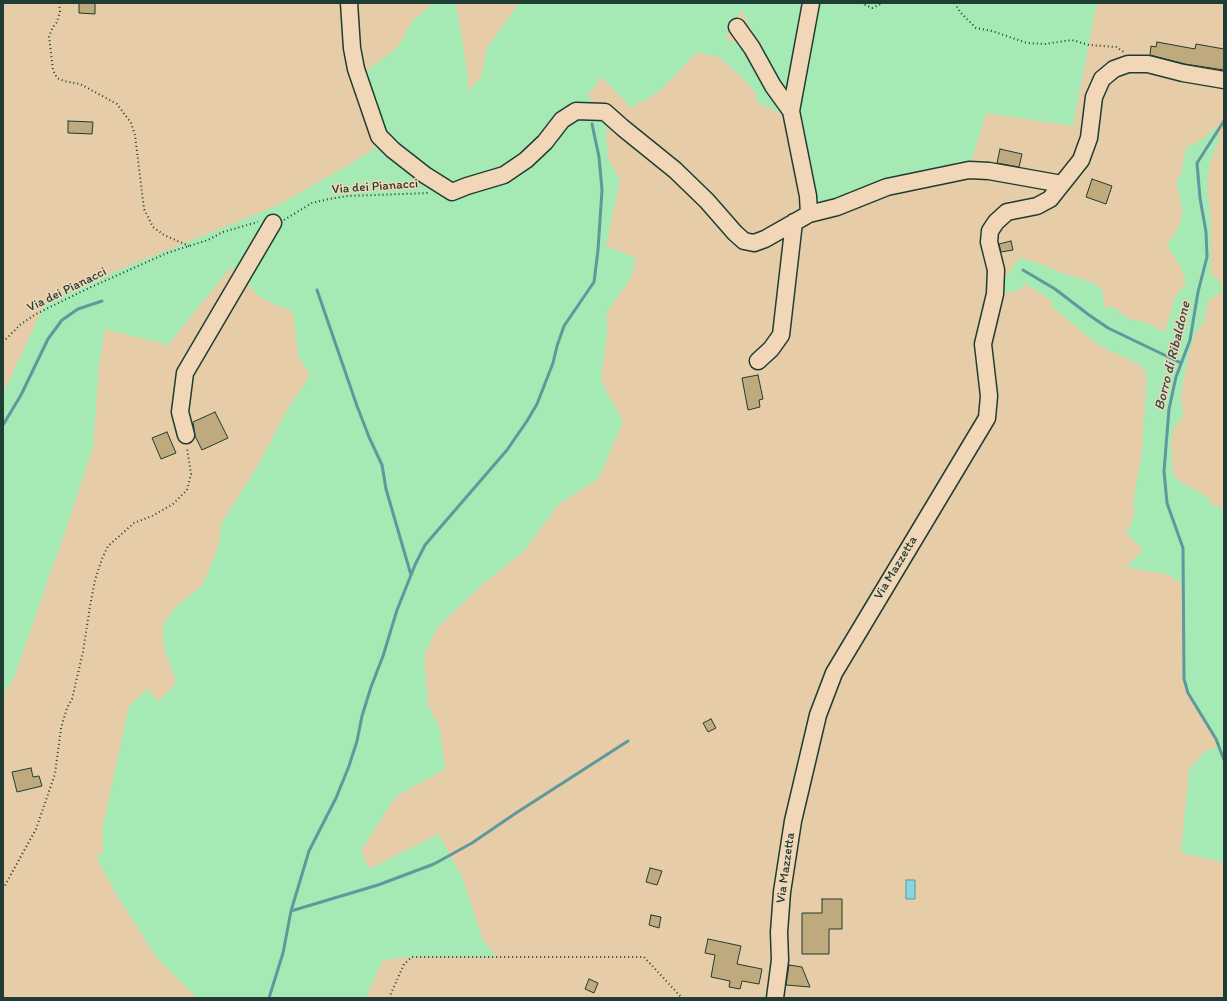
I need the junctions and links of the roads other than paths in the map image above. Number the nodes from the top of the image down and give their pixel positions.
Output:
1 (349, 3) edge
2 (811, 3) edge
3 (738, 27) dead end
4 (1224, 80) edge
5 (791, 111) junction
6 (1062, 184) junction
7 (809, 214) junction
8 (794, 222) junction
9 (273, 223) road end
10 (758, 360) dead end
11 (186, 435) road end
12 (775, 998) edge

1 - 8 street
2 - 5 street
3 - 5 street
4 - 6 street
5 - 7 street
6 - 7 street
6 - 12 street, Via Mazzetta
7 - 8 street
8 - 10 street
9 - 11 street

